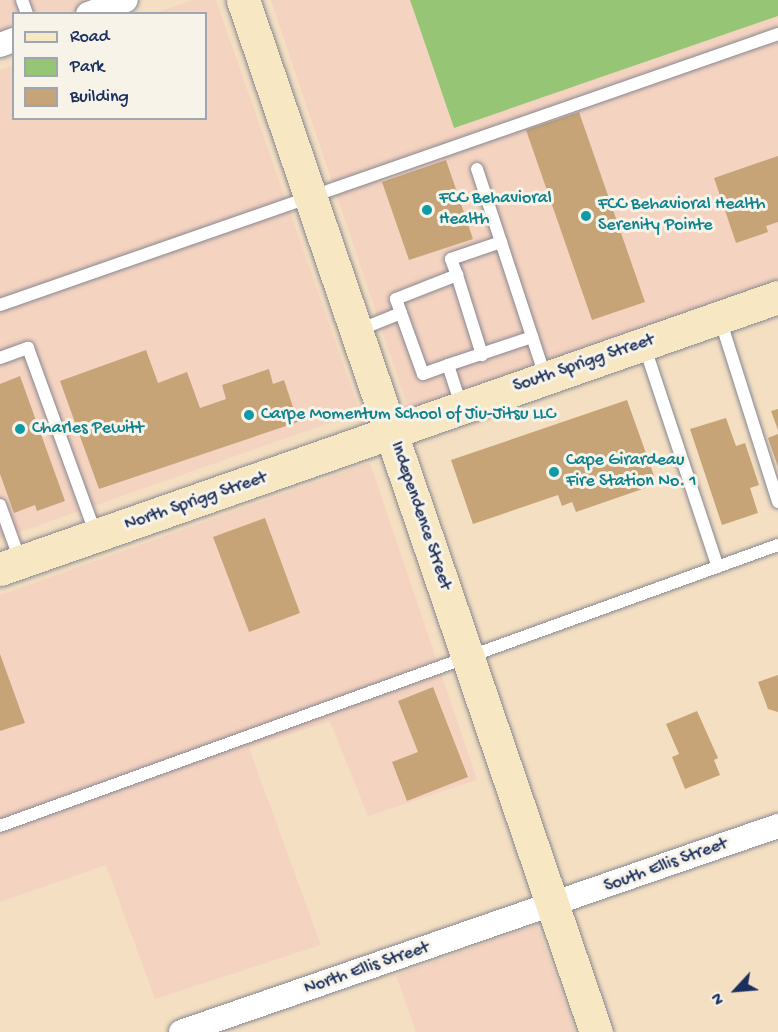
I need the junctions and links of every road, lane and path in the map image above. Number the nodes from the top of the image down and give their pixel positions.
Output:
1 (126, 0) edge
2 (243, 0) edge
3 (93, 12) edge
4 (778, 34) edge
5 (477, 169) dead end
6 (310, 196) junction
7 (501, 242) junction
8 (457, 275) junction
9 (778, 297) edge
10 (0, 305) edge
11 (401, 313) junction
12 (720, 318) junction
13 (357, 331) junction
14 (532, 336) junction
15 (644, 344) junction
16 (482, 355) junction
17 (0, 358) edge
18 (448, 365) junction
19 (546, 377) junction
20 (462, 406) junction
21 (392, 434) junction
22 (778, 502) edge
23 (0, 505) edge
24 (97, 536) junction
25 (778, 544) edge
26 (10, 565) edge
27 (718, 567) junction
28 (470, 659) junction
29 (0, 826) edge
30 (778, 826) edge
31 (553, 906) junction
32 (181, 1032) edge
33 (596, 1032) edge

1 - 3 street
2 - 6 street, Independence Street
4 - 6 lane
5 - 7 lane
6 - 10 lane
6 - 13 street, Independence Street
7 - 8 lane
7 - 14 lane
8 - 11 lane
8 - 16 lane
9 - 12 street, South Sprigg Street
11 - 13 lane
11 - 18 lane
12 - 15 street, South Sprigg Street
12 - 22 lane
13 - 21 street, Independence Street
14 - 16 lane
14 - 19 lane
15 - 19 street, South Sprigg Street
15 - 27 lane
16 - 18 lane
17 - 24 lane
18 - 20 lane
19 - 20 street, South Sprigg Street
20 - 21 street, South Sprigg Street
21 - 24 street, North Sprigg Street
21 - 28 street, Independence Street
23 - 26 lane
24 - 26 street, North Sprigg Street
25 - 27 lane
27 - 28 lane
28 - 29 lane
28 - 31 street, Independence Street
30 - 31 street, South Ellis Street
31 - 32 street, North Ellis Street
31 - 33 street, Independence Street

